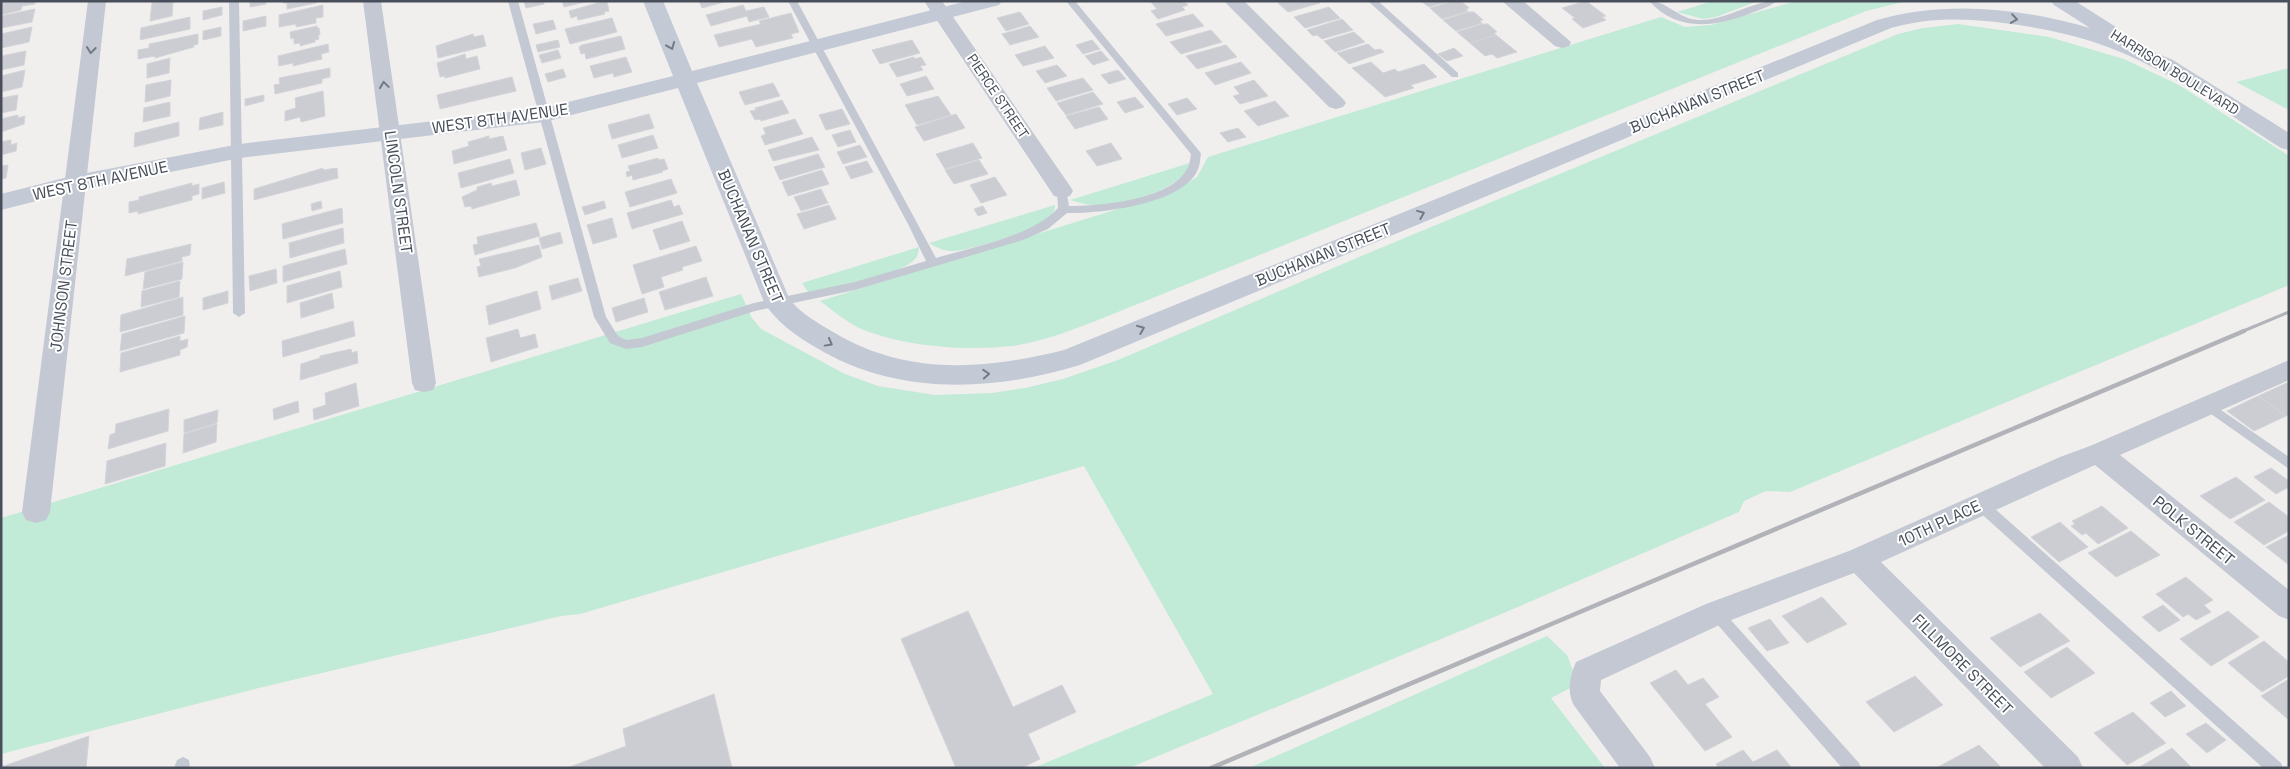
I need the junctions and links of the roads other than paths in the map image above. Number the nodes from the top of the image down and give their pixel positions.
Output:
1 (97, 1) edge
2 (234, 1) edge
3 (372, 1) edge
4 (513, 1) edge
5 (653, 1) edge
6 (792, 1) edge
7 (992, 1) edge
8 (1070, 1) edge
9 (1233, 1) edge
10 (1372, 1) edge
11 (1511, 1) edge
12 (1653, 1) edge
13 (1773, 1) edge
14 (2005, 1) edge
15 (2061, 1) edge
16 (938, 8) edge
17 (1966, 14) junction
18 (1562, 42) dead end
19 (816, 47) junction
20 (2180, 74) junction
21 (1455, 75) dead end
22 (685, 81) junction
23 (1336, 103) dead end
24 (544, 115) junction
25 (391, 133) junction
26 (2289, 142) edge
27 (236, 152) junction
28 (76, 183) junction
29 (1063, 200) junction
30 (1, 202) edge
31 (933, 263) junction
32 (777, 302) junction
33 (239, 313) dead end
34 (2289, 369) edge
35 (424, 382) dead end
36 (2208, 406) junction
37 (2099, 453) junction
38 (2289, 464) edge
39 (1980, 504) junction
40 (36, 512) dead end
41 (1859, 559) junction
42 (2289, 608) edge
43 (1716, 613) junction
44 (1639, 768) edge
45 (1853, 768) edge
46 (2067, 768) edge
47 (2275, 768) edge

1 -> 28 street, JOHNSON STREET
2 - 27 lane
25 -> 3 street, LINCOLN STREET
4 - 24 lane
5 -> 22 street, BUCHANAN STREET
6 - 19 lane
7 - 16 street, WEST 8TH AVENUE
8 - 29 lane
9 - 23 street
10 - 21 lane
11 - 18 street
12 - 13 lane
14 - 17 street
15 - 20 street, HARRISON BOULEVARD
16 - 19 street, WEST 8TH AVENUE
16 - 29 street, PIERCE STREET
17 -> 20 street, BUCHANAN STREET
32 -> 17 street, BUCHANAN STREET
19 - 22 street, WEST 8TH AVENUE
19 - 31 lane
20 - 26 street, HARRISON BOULEVARD
22 - 24 street, WEST 8TH AVENUE
22 - 32 street, BUCHANAN STREET
24 - 25 street, WEST 8TH AVENUE
24 - 32 lane
25 - 27 street, WEST 8TH AVENUE
25 - 35 street, LINCOLN STREET
27 - 28 street, WEST 8TH AVENUE
27 - 33 lane
28 - 30 street, WEST 8TH AVENUE
28 - 40 street, JOHNSON STREET
29 - 31 lane
31 - 32 lane
34 - 36 street, 10TH PLACE
36 - 37 street, 10TH PLACE
36 - 38 lane
37 - 39 street, 10TH PLACE
37 - 42 street, POLK STREET
39 - 41 street, 10TH PLACE
39 - 47 lane
41 - 43 street, 10TH PLACE
41 - 46 street, FILLMORE STREET
43 - 44 street, 10TH PLACE
43 - 45 lane

